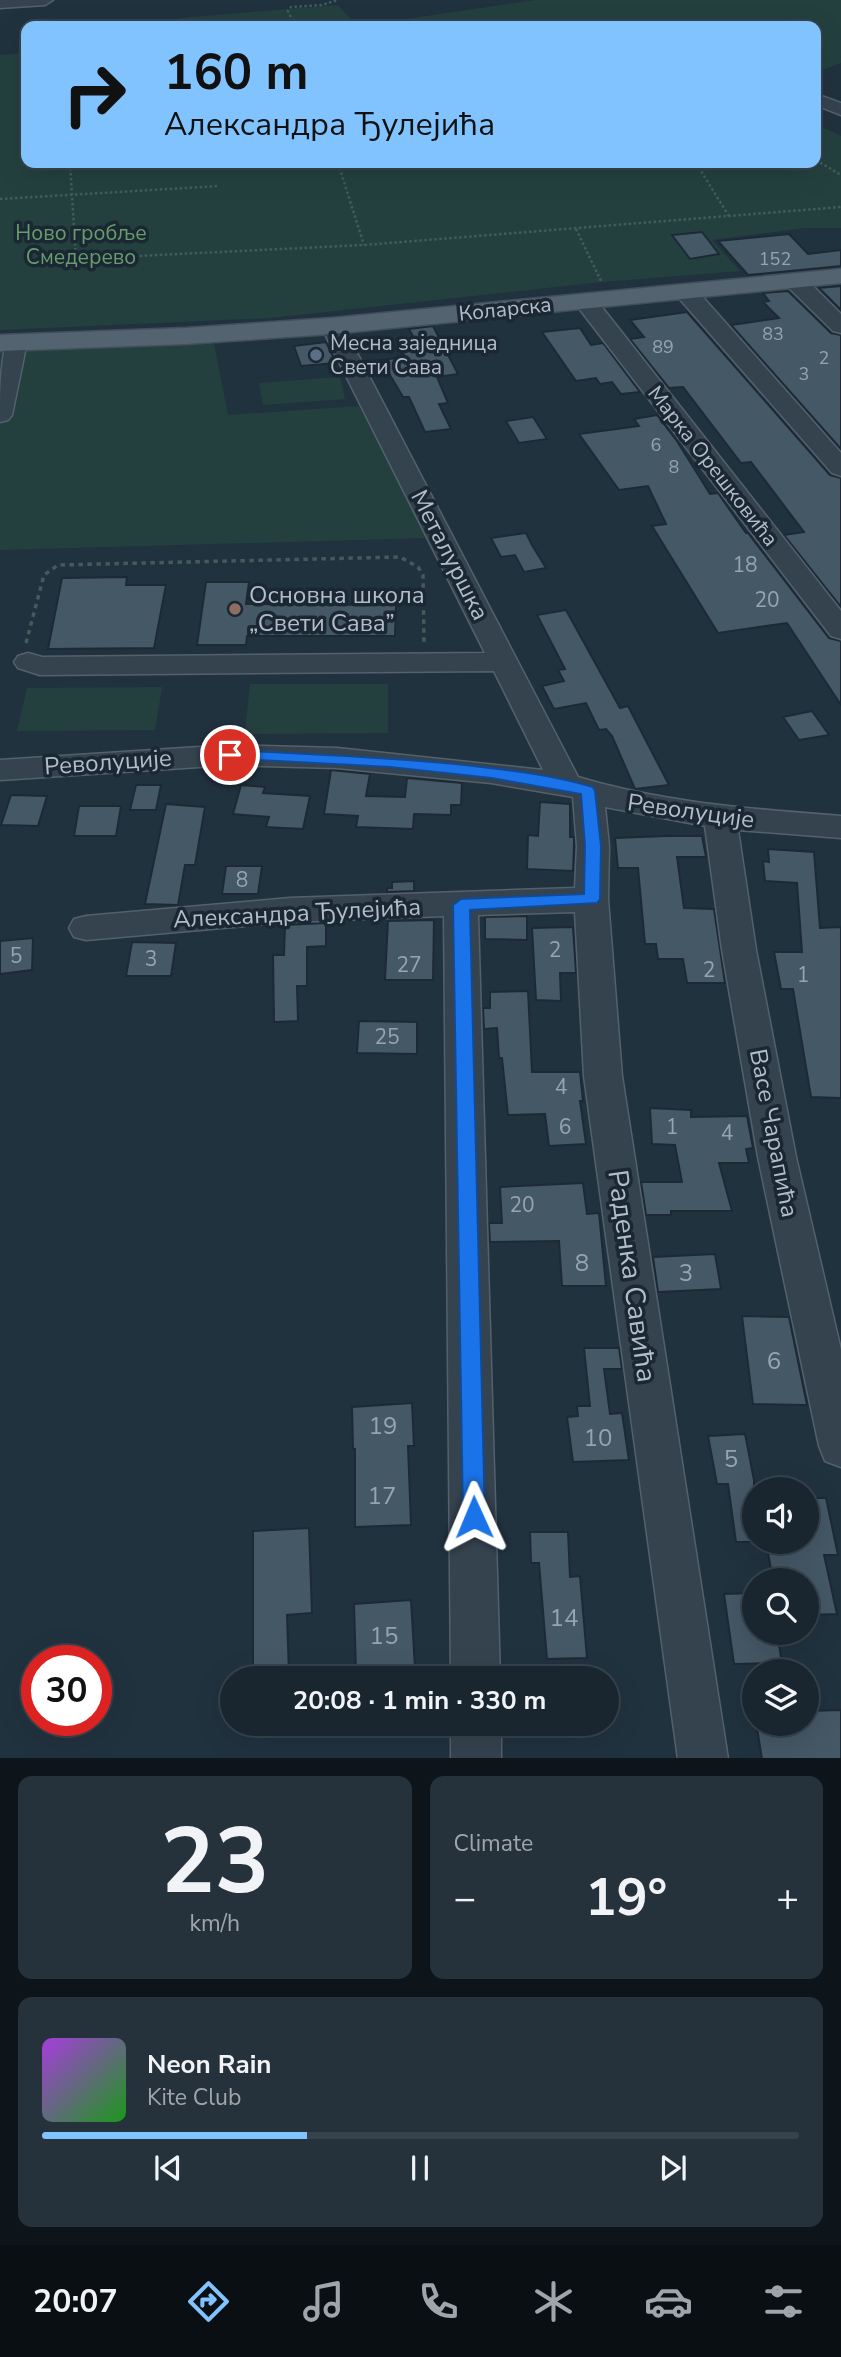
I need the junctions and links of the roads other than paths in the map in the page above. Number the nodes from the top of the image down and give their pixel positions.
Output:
1 (45, 0) edge
2 (0, 3) edge
3 (821, 101) edge
4 (841, 110) edge
5 (841, 276) edge
6 (795, 281) junction
7 (685, 291) junction
8 (586, 302) junction
9 (331, 326) junction
10 (841, 326) edge
11 (8, 342) edge
12 (0, 415) edge
13 (841, 468) edge
14 (841, 630) edge
15 (28, 662) road end
16 (504, 662) junction
17 (0, 770) edge
18 (577, 788) junction
19 (720, 818) junction
20 (841, 827) edge
21 (592, 899) junction
22 (461, 905) junction
23 (86, 928) dead end
24 (841, 1446) edge
25 (475, 1666) edge
26 (476, 1736) edge
27 (476, 1758) edge
28 (703, 1758) edge

1 - 2 street
3 - 4 street
5 - 6 main road, Коларска
6 - 7 main road, Коларска
6 - 10 street
7 - 8 main road, Коларска
7 - 13 street
8 - 9 main road, Коларска
8 - 14 street, Марка Орешковића
9 - 11 main road, Коларска
9 - 16 street, Металуршка
11 - 12 street
15 - 16 street
16 - 18 street, Металуршка
17 - 18 street, Револуције
18 - 19 street, Револуције
18 - 21 street, Раденка Савића
19 - 20 street, Револуције
19 - 24 street, Васе Чарапића
21 - 22 street, Александра Ђулејића
21 - 28 street, Раденка Савића
22 - 23 street, Александра Ђулејића
22 - 25 street
26 - 27 street

